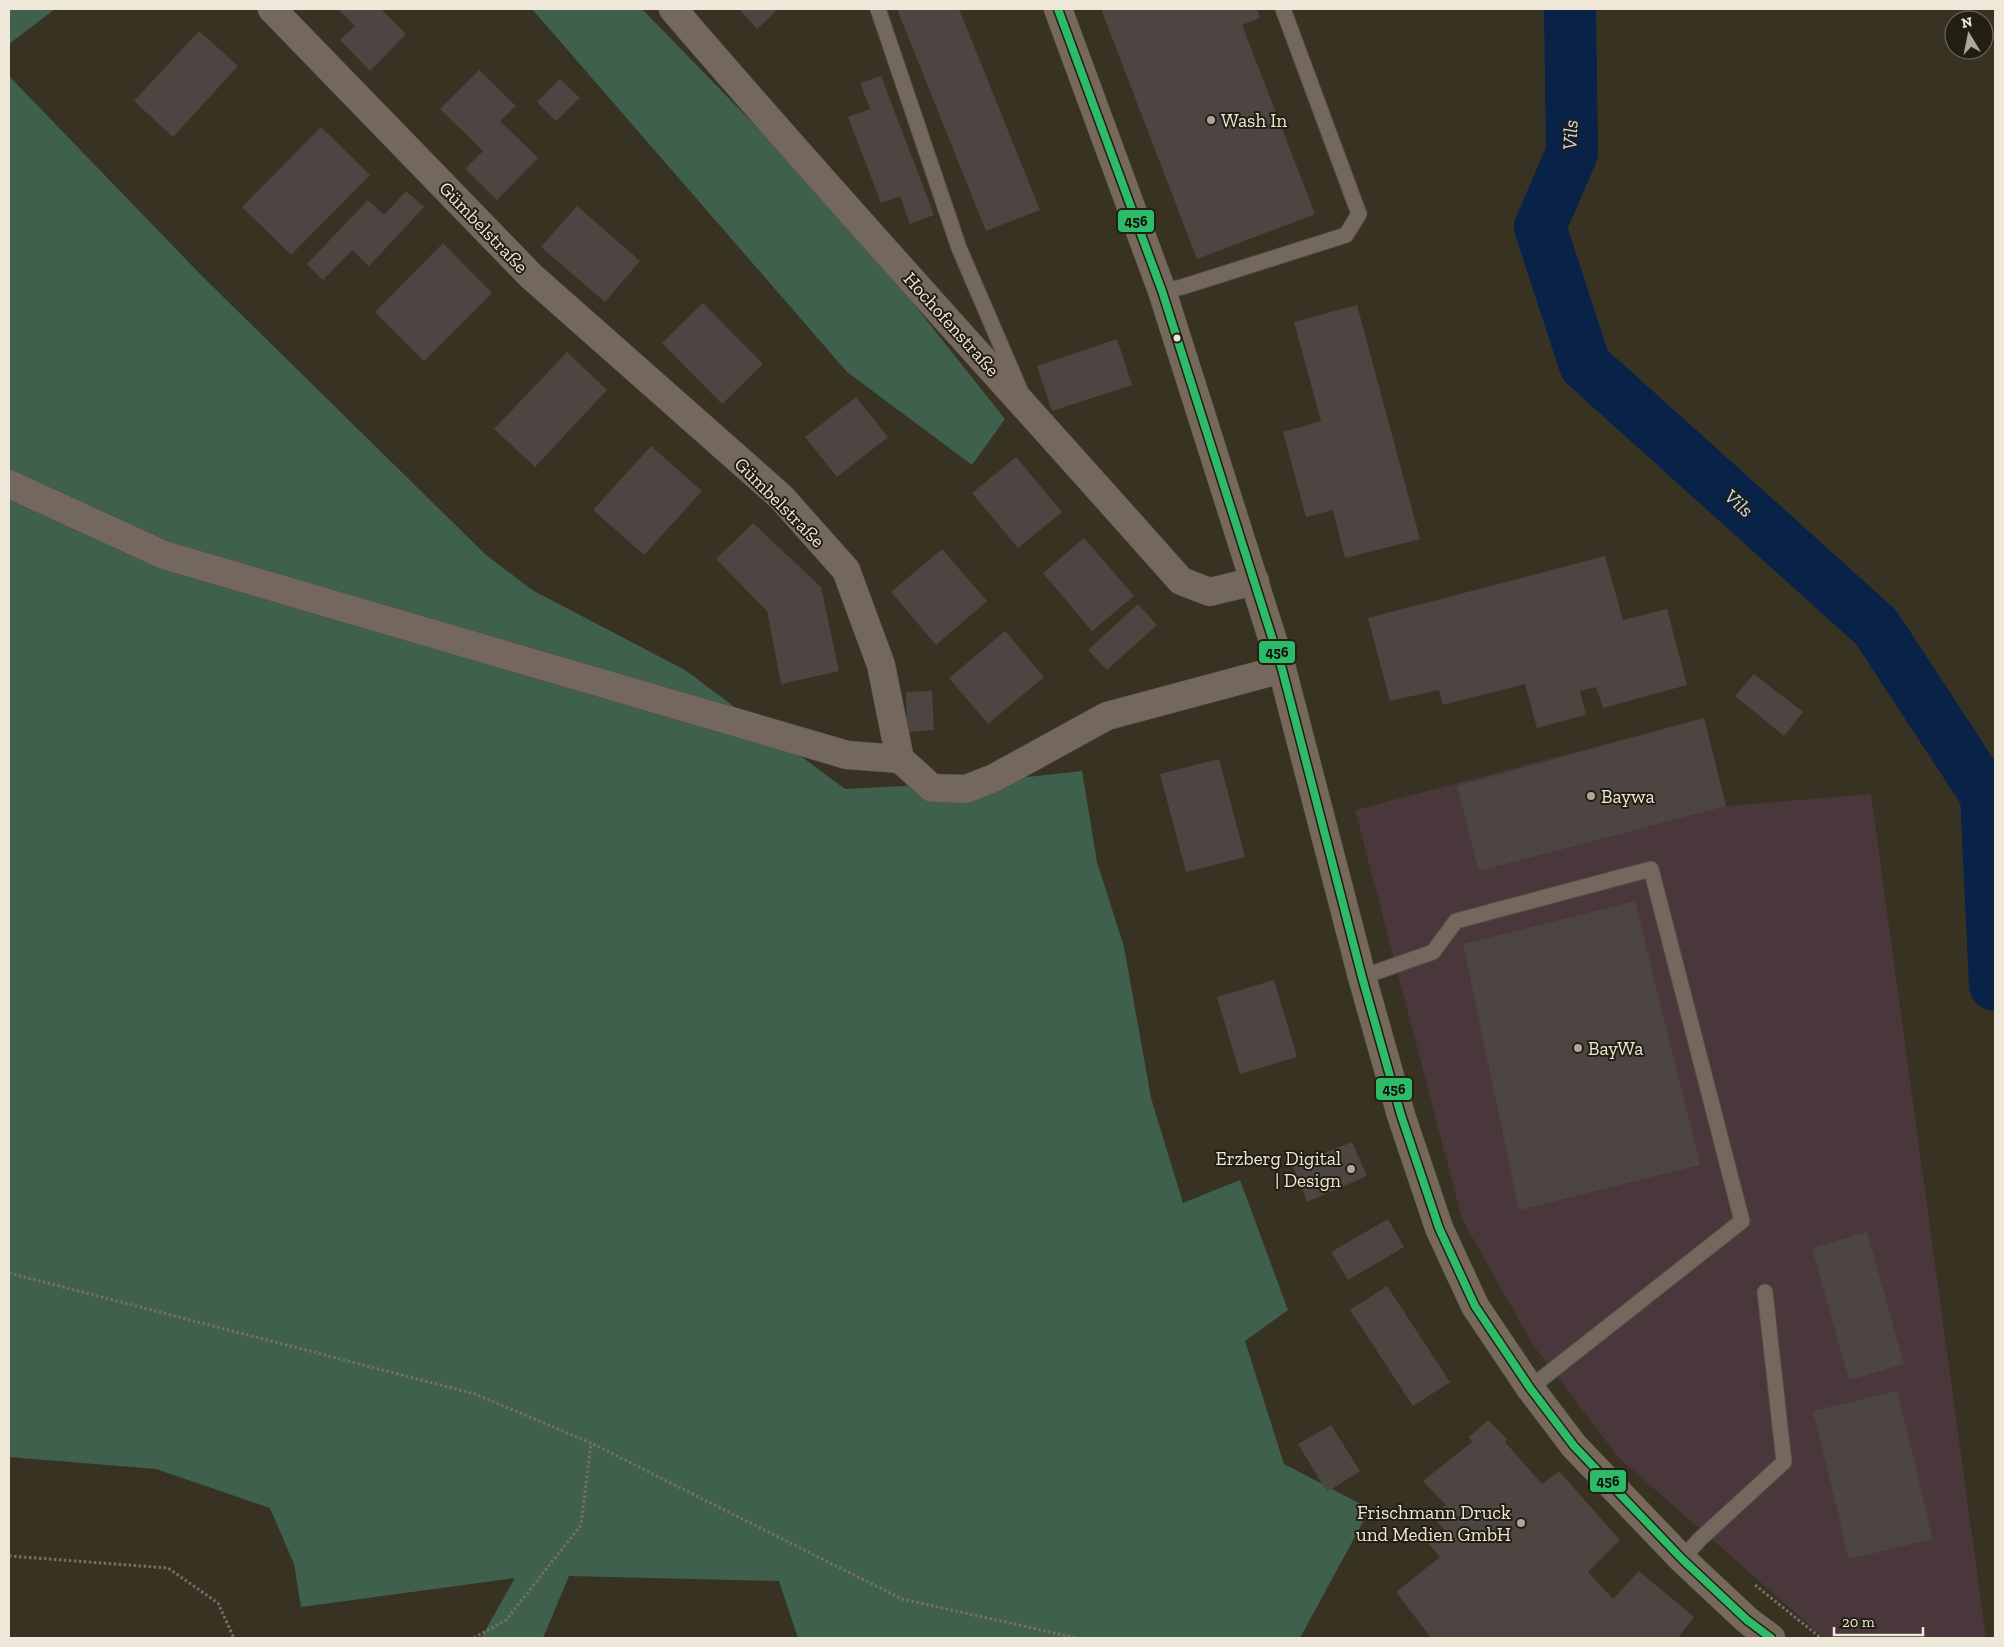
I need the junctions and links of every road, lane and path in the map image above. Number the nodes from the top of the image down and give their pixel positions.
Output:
1 (272, 9) edge
2 (673, 9) edge
3 (878, 9) edge
4 (1058, 9) edge
5 (1283, 9) edge
6 (1162, 291) junction
7 (1028, 408) junction
8 (9, 484) edge
9 (1255, 581) junction
10 (1282, 670) junction
11 (900, 759) junction
12 (1362, 977) junction
13 (9, 1273) edge
14 (1765, 1292) dead end
15 (1530, 1388) junction
16 (591, 1443) junction
17 (9, 1556) edge
18 (1682, 1559) junction
19 (1752, 1582) dead end
20 (234, 1638) edge
21 (474, 1638) edge
22 (1077, 1638) edge
23 (1770, 1638) edge
24 (1821, 1638) edge

1 - 11 street, Gümbelstraße
2 - 7 street, Hochofenstraße
3 - 7 lane
4 - 6 main road
5 - 6 lane
6 - 9 main road
7 - 9 street, Hochofenstraße
8 - 11 street
9 - 10 main road
10 - 11 street
10 - 12 main road
12 - 15 main road
12 - 15 lane
13 - 16 path
14 - 18 lane
15 - 18 main road
16 - 21 path
16 - 22 path
17 - 20 path
18 - 23 main road
19 - 24 path

